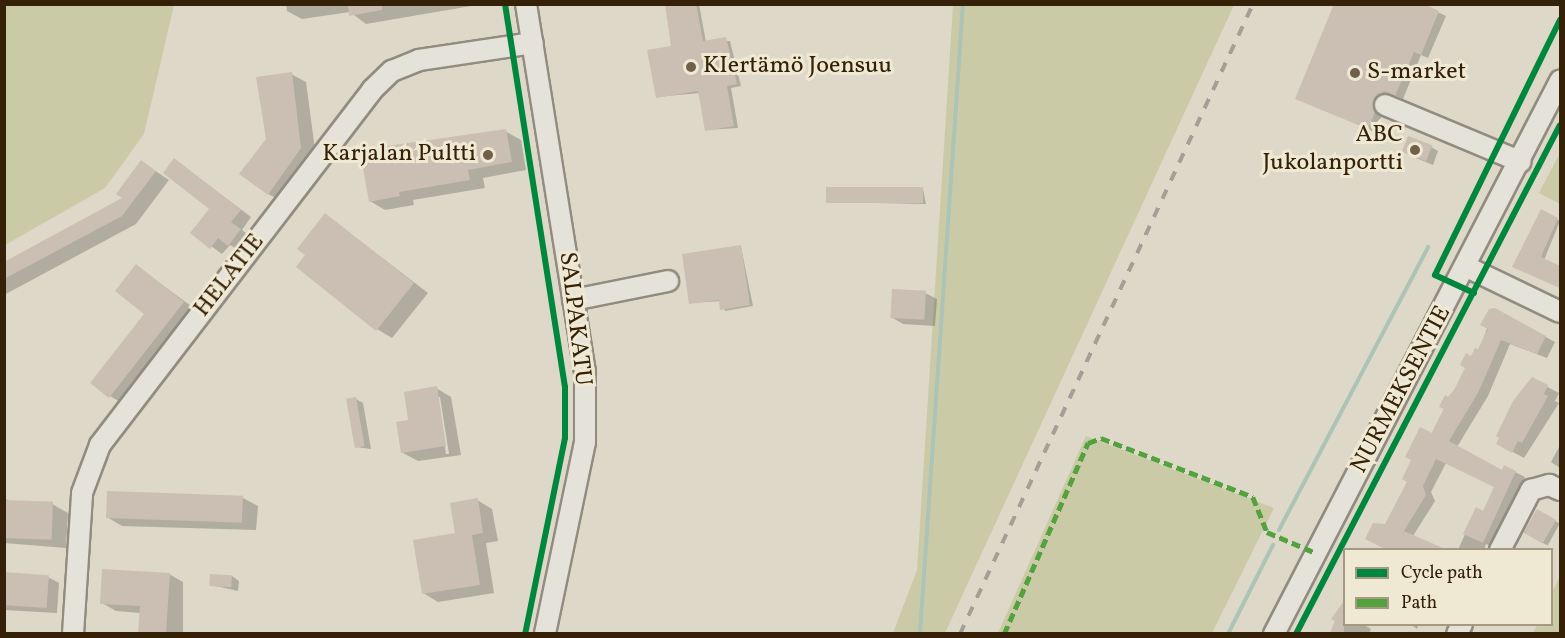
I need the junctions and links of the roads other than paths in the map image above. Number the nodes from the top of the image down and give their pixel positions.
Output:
1 (526, 4) edge
2 (533, 43) junction
3 (1558, 93) edge
4 (1385, 105) dead end
5 (1521, 162) junction
6 (1467, 267) junction
7 (668, 281) dead end
8 (573, 300) junction
9 (1560, 312) edge
10 (1560, 490) edge
11 (1501, 548) edge
12 (73, 633) edge
13 (545, 633) edge
14 (1274, 633) edge

1 - 2 street, SALPAKATU
2 - 8 street, SALPAKATU
2 - 12 street, HELATIE
3 - 5 street, NURMEKSENTIE
4 - 5 street
5 - 6 street, NURMEKSENTIE
6 - 9 street
6 - 14 street, NURMEKSENTIE
7 - 8 street
8 - 13 street, SALPAKATU
10 - 11 street

